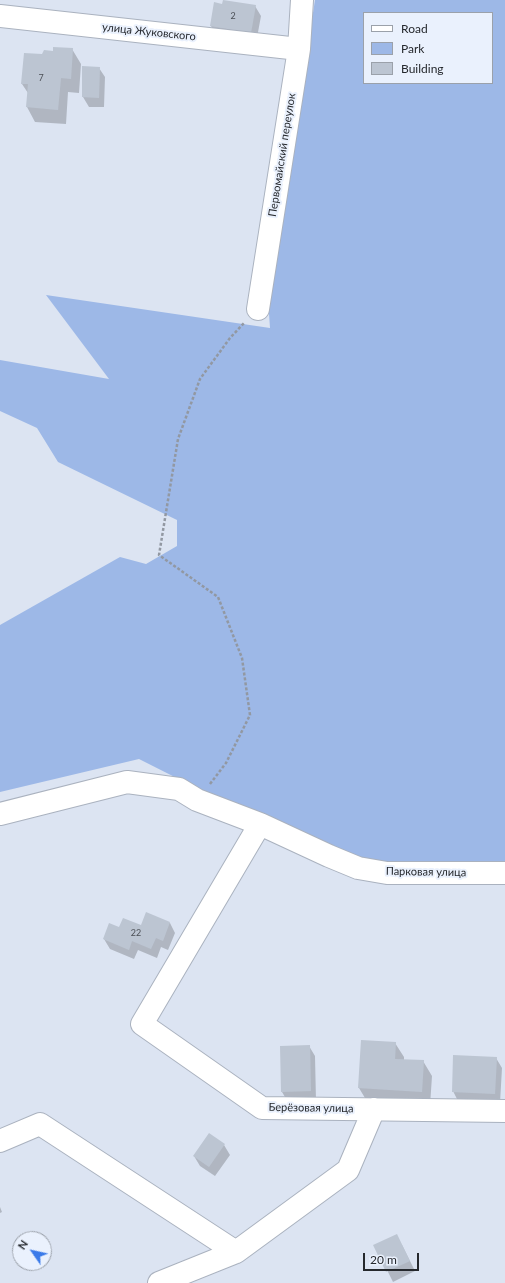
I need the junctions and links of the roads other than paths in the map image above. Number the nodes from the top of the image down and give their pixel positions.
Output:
1 (302, 0) edge
2 (0, 16) edge
3 (299, 49) junction
4 (258, 309) road end
5 (0, 814) edge
6 (260, 824) junction
7 (505, 873) edge
8 (374, 1109) junction
9 (505, 1112) edge
10 (0, 1141) edge
11 (236, 1252) junction
12 (159, 1283) edge

1 - 3 street, Первомайский переулок
2 - 3 street, улица Жуковского
3 - 4 street, Первомайский переулок
5 - 6 street, Парковая улица
6 - 7 street, Парковая улица
6 - 8 street, Берёзовая улица
8 - 9 street, Берёзовая улица
8 - 11 street
10 - 11 street
11 - 12 street

